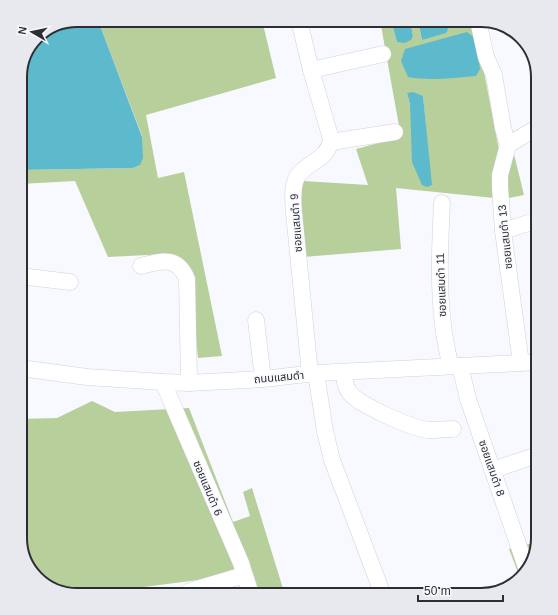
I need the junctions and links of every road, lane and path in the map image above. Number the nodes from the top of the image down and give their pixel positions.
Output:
1 (301, 27) edge
2 (478, 27) edge
3 (383, 54) dead end
4 (311, 70) junction
5 (395, 132) dead end
6 (531, 132) edge
7 (331, 142) junction
8 (508, 146) junction
9 (442, 203) dead end
10 (531, 222) edge
11 (503, 231) junction
12 (141, 266) dead end
13 (27, 277) edge
14 (70, 282) dead end
15 (256, 320) dead end
16 (531, 362) edge
17 (521, 363) junction
18 (455, 366) junction
19 (27, 369) edge
20 (344, 372) junction
21 (313, 374) junction
22 (263, 379) junction
23 (163, 382) junction
24 (189, 383) junction
25 (453, 429) dead end
26 (531, 457) edge
27 (492, 470) junction
28 (524, 564) edge
29 (244, 575) junction
30 (197, 588) edge
31 (249, 588) edge
32 (380, 588) edge

1 - 4 street
2 - 8 street
3 - 4 street
4 - 7 street
5 - 7 street
6 - 8 street
7 - 21 street, ซอยแสมดำ 9
8 - 11 street, ซอยแสมดำ 13
9 - 18 street, ซอยแสมดำ 11
10 - 11 street
11 - 17 street, ซอยแสมดำ 13
12 - 24 street
13 - 14 street
15 - 22 street
16 - 17 street, ถนนแสมดำ
17 - 18 street, ถนนแสมดำ
18 - 20 street, ถนนแสมดำ
18 - 27 street, ซอยแสมดำ 8
19 - 23 street, ถนนแสมดำ
20 - 21 street, ถนนแสมดำ
20 - 25 street
21 - 22 street, ถนนแสมดำ
21 - 32 street, ซอยแสมดำ 9
22 - 24 street, ถนนแสมดำ
23 - 24 street, ถนนแสมดำ
23 - 29 street, ซอยแสมดำ 6
26 - 27 street
27 - 28 street, ซอยแสมดำ 8
29 - 30 street
29 - 31 street, ซอยแสมดำ 6

